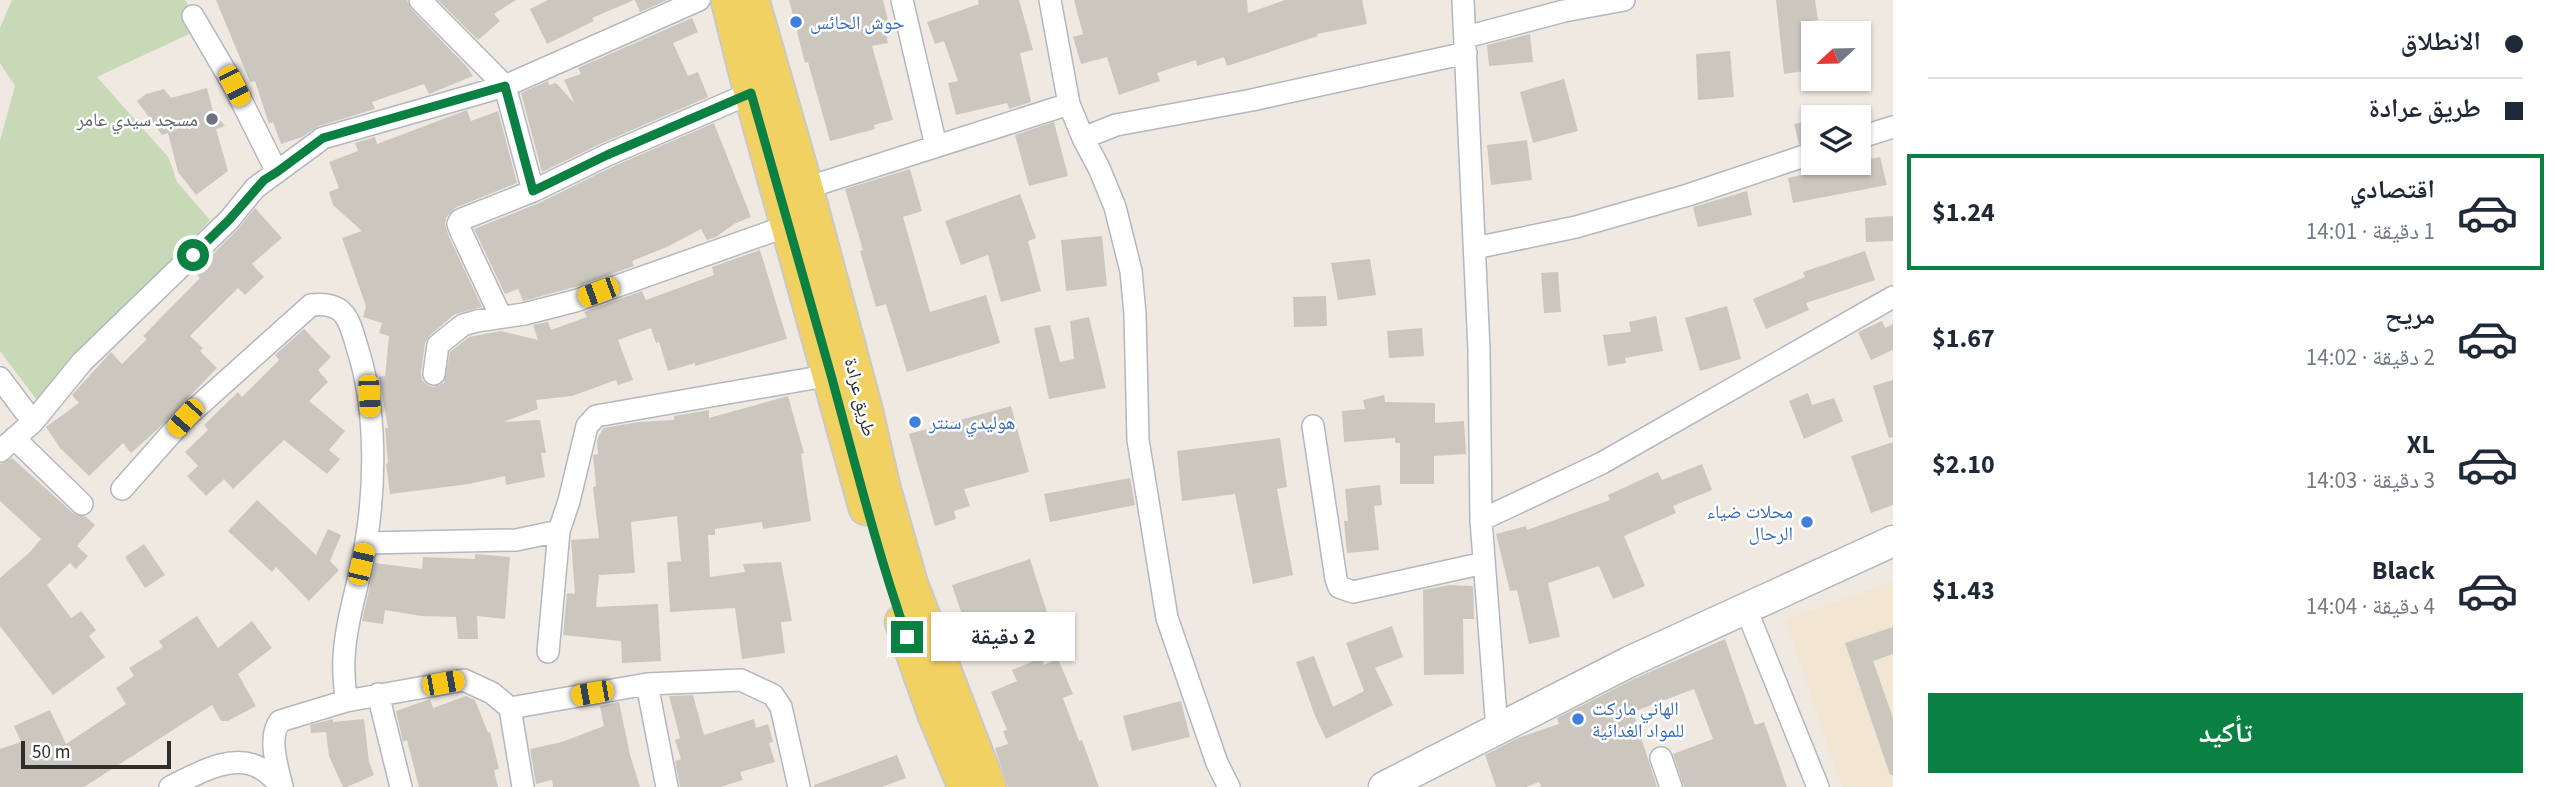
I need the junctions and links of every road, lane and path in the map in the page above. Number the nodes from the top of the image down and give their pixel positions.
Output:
1 (420, 0) edge
2 (728, 0) edge
3 (752, 0) edge
4 (902, 0) edge
5 (1050, 0) edge
6 (1463, 0) edge
7 (1624, 0) edge
8 (690, 2) edge
9 (193, 16) dead end
10 (1466, 45) junction
11 (505, 86) junction
12 (751, 93) junction
13 (1069, 104) junction
14 (1893, 127) edge
15 (1871, 134) edge
16 (1083, 138) junction
17 (936, 146) junction
18 (1801, 157) edge
19 (277, 172) junction
20 (806, 188) junction
21 (533, 191) junction
22 (787, 226) junction
23 (1475, 248) junction
24 (1893, 297) edge
25 (500, 317) junction
26 (434, 374) dead end
27 (831, 375) junction
28 (0, 378) edge
29 (33, 422) junction
30 (1313, 426) dead end
31 (7, 444) edge
32 (122, 489) dead end
33 (82, 504) dead end
34 (1481, 520) junction
35 (559, 531) junction
36 (1893, 541) edge
37 (366, 543) junction
38 (1484, 563) junction
39 (1746, 609) junction
40 (548, 652) dead end
41 (647, 684) junction
42 (378, 694) junction
43 (346, 701) junction
44 (510, 708) junction
45 (1497, 730) junction
46 (1661, 758) dead end
47 (282, 786) edge
48 (170, 787) edge
49 (401, 787) edge
50 (523, 787) edge
51 (667, 787) edge
52 (799, 787) edge
53 (965, 787) edge
54 (989, 787) edge
55 (1229, 787) edge
56 (1384, 787) edge
57 (1671, 787) edge
58 (1818, 787) edge

1 - 11 street
2 - 12 main road, طريق عرادة
3 - 20 main road, طريق عرادة
4 - 17 street
5 - 13 street
6 - 10 street
7 - 10 street
8 - 11 street
9 - 19 street
10 - 16 street
10 - 23 street
11 - 19 street
11 - 21 street
12 - 21 street
12 - 22 main road, طريق عرادة
13 - 16 street
13 - 17 street
14 - 15 street
16 - 55 street
17 - 20 street
18 - 23 street
19 - 29 street
20 - 54 main road, طريق عرادة
21 - 25 street
22 - 25 street
22 - 27 main road, طريق عرادة
23 - 34 street
24 - 34 street
25 - 26 street
27 - 35 street
27 - 53 main road, طريق عرادة
28 - 29 street
29 - 31 street
30 - 38 street
31 - 33 street
32 - 37 street
34 - 38 street
35 - 37 street
35 - 40 street
36 - 39 street
37 - 43 street
38 - 45 street
39 - 45 street
39 - 58 street
41 - 44 street
41 - 51 street
41 - 52 street
42 - 43 street
42 - 44 street
42 - 49 street
43 - 47 street
44 - 50 street
45 - 56 street
46 - 57 street
47 - 48 street

